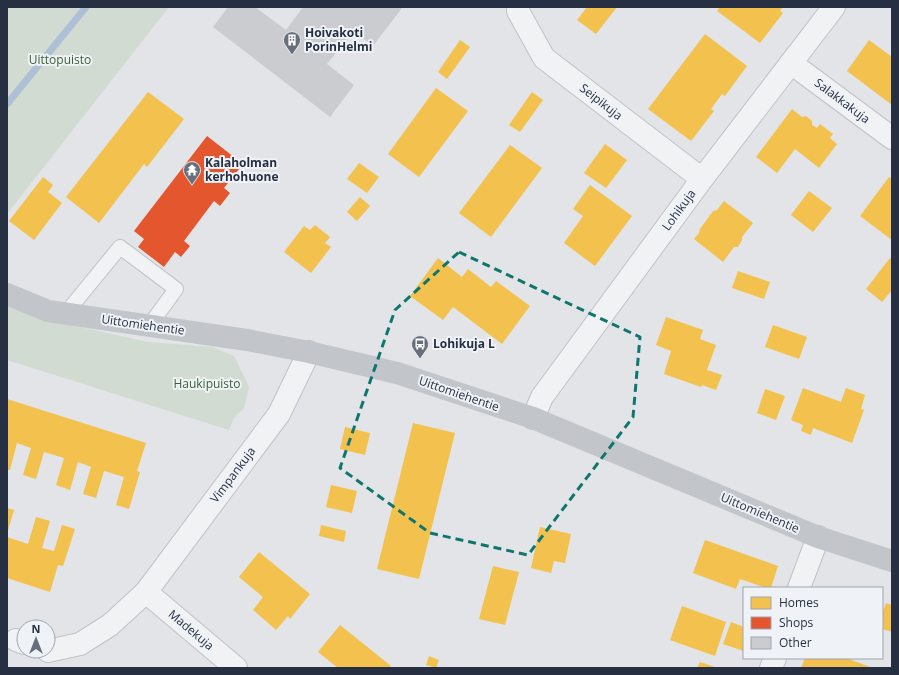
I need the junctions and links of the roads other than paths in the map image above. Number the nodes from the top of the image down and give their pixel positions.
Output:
1 (834, 7) edge
2 (518, 11) dead end
3 (791, 64) junction
4 (892, 138) edge
5 (702, 179) junction
6 (7, 294) edge
7 (66, 313) junction
8 (149, 326) junction
9 (309, 352) junction
10 (533, 418) junction
11 (818, 537) junction
12 (892, 561) edge
13 (800, 587) edge
14 (146, 592) junction
15 (56, 649) edge
16 (236, 668) edge

1 - 3 street, Lohikuja
2 - 5 street, Seipikuja
3 - 4 street, Salakkakuja
3 - 5 street, Lohikuja
5 - 10 street, Lohikuja
6 - 7 street, Uittomiehentie
7 - 8 street, Uittomiehentie
7 - 8 lane
8 - 9 street, Uittomiehentie
9 - 10 street, Uittomiehentie
9 - 14 street, Vimpankuja
10 - 11 street, Uittomiehentie
11 - 12 street, Uittomiehentie
11 - 13 street
14 - 15 street, Vimpankuja
14 - 16 street, Madekuja

